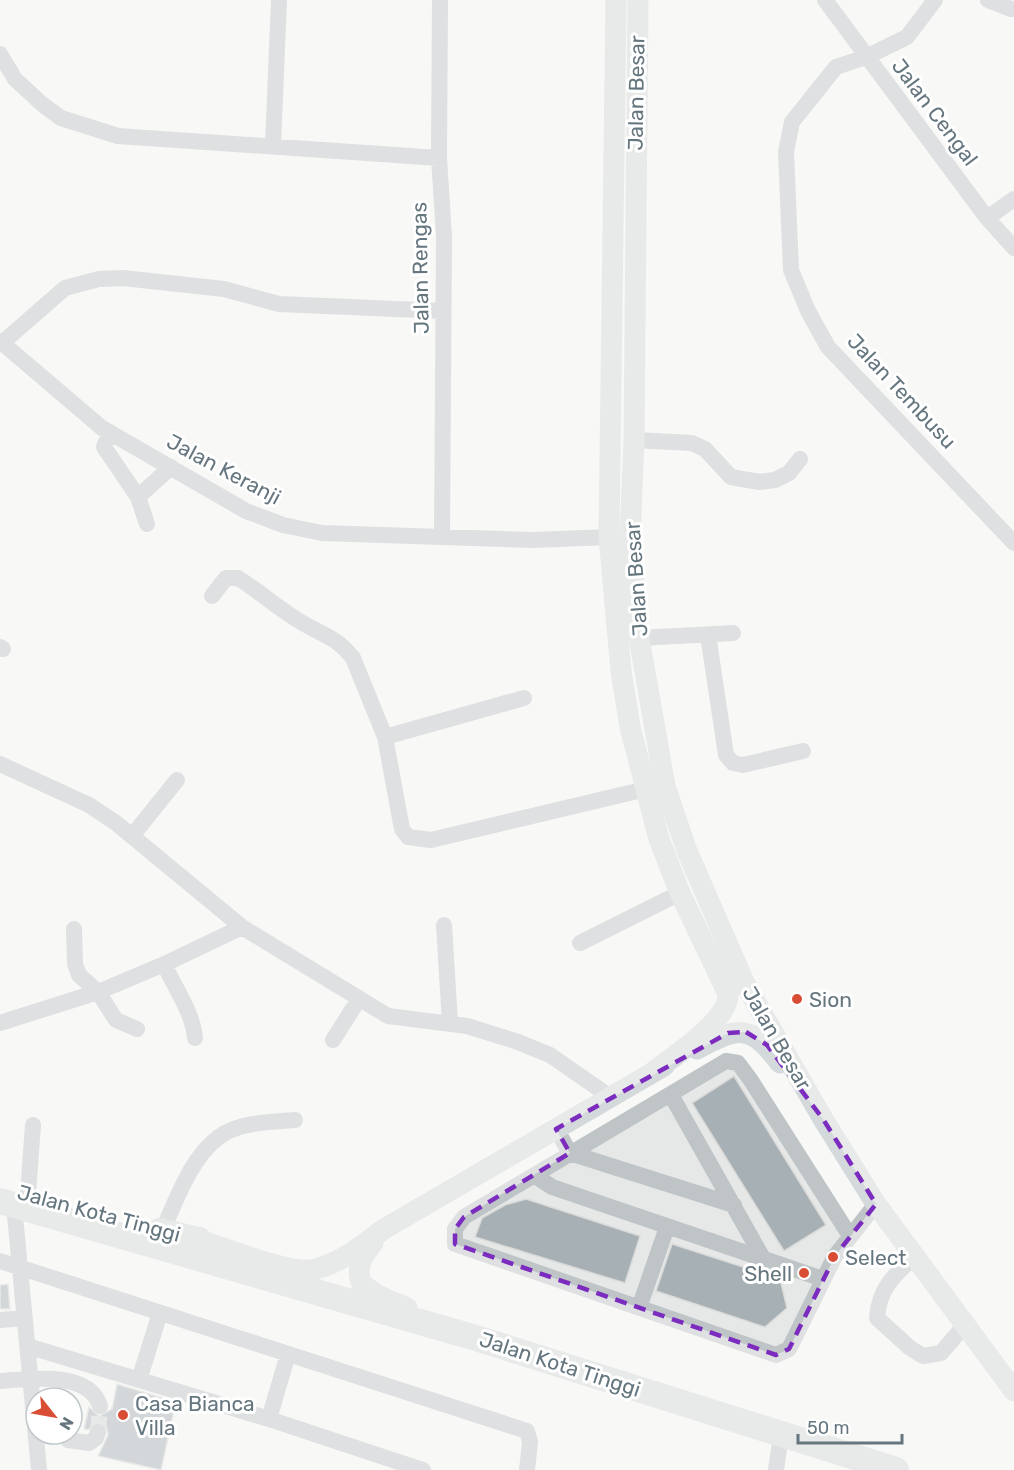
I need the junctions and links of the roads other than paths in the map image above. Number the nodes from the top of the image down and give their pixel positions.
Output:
1 (279, 0) edge
2 (440, 0) edge
3 (616, 0) edge
4 (638, 0) edge
5 (825, 0) edge
6 (935, 0) edge
7 (988, 0) edge
8 (1011, 9) dead end
9 (0, 54) edge
10 (866, 57) junction
11 (273, 144) junction
12 (439, 158) junction
13 (1014, 200) edge
14 (987, 218) junction
15 (1014, 248) edge
16 (443, 311) junction
17 (1, 342) edge
18 (110, 432) junction
19 (634, 440) junction
20 (800, 459) dead end
21 (171, 467) junction
22 (138, 497) junction
23 (147, 524) dead end
24 (442, 536) junction
25 (609, 537) junction
26 (1014, 543) edge
27 (212, 596) dead end
28 (733, 633) dead end
29 (708, 635) junction
30 (639, 638) junction
31 (524, 698) dead end
32 (385, 736) junction
33 (803, 751) dead end
34 (0, 764) edge
35 (177, 780) dead end
36 (646, 789) junction
37 (132, 836) junction
38 (680, 893) junction
39 (444, 925) dead end
40 (242, 927) junction
41 (74, 929) dead end
42 (580, 943) dead end
43 (164, 964) junction
44 (98, 992) junction
45 (360, 999) junction
46 (0, 1023) edge
47 (450, 1023) junction
48 (137, 1029) dead end
49 (195, 1038) dead end
50 (333, 1040) dead end
51 (651, 1073) junction
52 (671, 1095) junction
53 (612, 1098) junction
54 (823, 1119) junction
55 (295, 1120) dead end
56 (33, 1125) dead end
57 (556, 1129) junction
58 (570, 1153) junction
59 (534, 1175) junction
60 (10, 1197) edge
61 (876, 1204) junction
62 (734, 1205) junction
63 (667, 1227) junction
64 (384, 1229) junction
65 (162, 1231) junction
66 (850, 1236) junction
67 (199, 1240) joint
68 (914, 1257) junction
69 (764, 1260) junction
70 (0, 1261) edge
71 (20, 1268) junction
72 (823, 1279) junction
73 (639, 1308) junction
74 (160, 1313) junction
75 (24, 1318) junction
76 (0, 1320) edge
77 (965, 1325) junction
78 (476, 1338) junction
79 (27, 1346) junction
80 (288, 1354) junction
81 (1014, 1370) edge
82 (30, 1378) junction
83 (139, 1380) junction
84 (0, 1381) edge
85 (61, 1386) edge
86 (84, 1391) edge
87 (1014, 1391) edge
88 (100, 1406) dead end
89 (269, 1419) junction
90 (98, 1432) dead end
91 (781, 1435) junction
92 (84, 1442) edge
93 (39, 1470) edge
94 (423, 1470) edge
95 (526, 1470) edge
96 (776, 1470) edge
97 (896, 1470) edge

1 - 11 street
2 - 12 street, Jalan Rengas
3 - 25 main road, Jalan Besar
4 - 19 main road, Jalan Besar
5 - 10 street, Jalan Cengal
6 - 10 street, Jalan Tembusu
7 - 8 street
9 - 11 street
10 - 14 street, Jalan Cengal
10 - 26 street, Jalan Tembusu
11 - 12 street
12 - 16 street, Jalan Rengas
13 - 14 street
14 - 15 street, Jalan Cengal
16 - 17 street
16 - 24 street, Jalan Rengas
17 - 18 street, Jalan Keranji
18 - 21 street, Jalan Keranji
18 - 22 street
19 - 20 street
19 - 30 main road, Jalan Besar
21 - 22 street
21 - 24 street, Jalan Keranji
22 - 23 street
24 - 25 street, Jalan Keranji
25 - 36 main road, Jalan Besar
27 - 32 street
28 - 29 street
29 - 30 street
29 - 33 street
30 - 54 main road, Jalan Besar
31 - 32 street
32 - 36 street
34 - 37 street
35 - 37 street
36 - 38 main road, Jalan Besar
37 - 40 street
38 - 42 street
38 - 51 main road, Jalan Besar
39 - 47 street
40 - 43 street
40 - 45 street
41 - 44 street
43 - 44 street
43 - 49 street
44 - 46 street
44 - 48 street
45 - 47 street
45 - 50 street
47 - 53 street
51 - 53 main road, Jalan Besar
51 - 54 main road, Jalan Besar
52 - 58 street
52 - 62 street
52 - 66 street
53 - 57 main road, Jalan Besar
54 - 61 main road, Jalan Besar
55 - 65 street
56 - 60 street
57 - 58 street
57 - 64 main road, Jalan Besar
58 - 59 street
58 - 62 street
59 - 63 street
59 - 73 street
60 - 65 highway, Jalan Kota Tinggi
60 - 71 street
60 - 78 highway, Jalan Kota Tinggi
61 - 66 street
61 - 68 main road, Jalan Besar
62 - 69 street
63 - 69 street
63 - 73 street
64 - 67 main road, Jalan Besar
64 - 78 main road
65 - 67 highway, Jalan Kota Tinggi
66 - 72 street
68 - 77 main road, Jalan Besar
68 - 77 street
69 - 72 street
70 - 71 street
71 - 74 street
71 - 75 street
72 - 73 street
74 - 80 street
74 - 83 street
75 - 76 street
75 - 79 street
77 - 81 main road, Jalan Besar
77 - 87 main road, Jalan Besar
78 - 91 highway, Jalan Kota Tinggi
79 - 82 street
79 - 83 street
80 - 89 street
80 - 95 street
82 - 84 street
82 - 85 street
82 - 93 street
83 - 89 street
86 - 88 street
89 - 94 street
90 - 92 street
91 - 96 street
91 - 97 highway, Jalan Kota Tinggi

